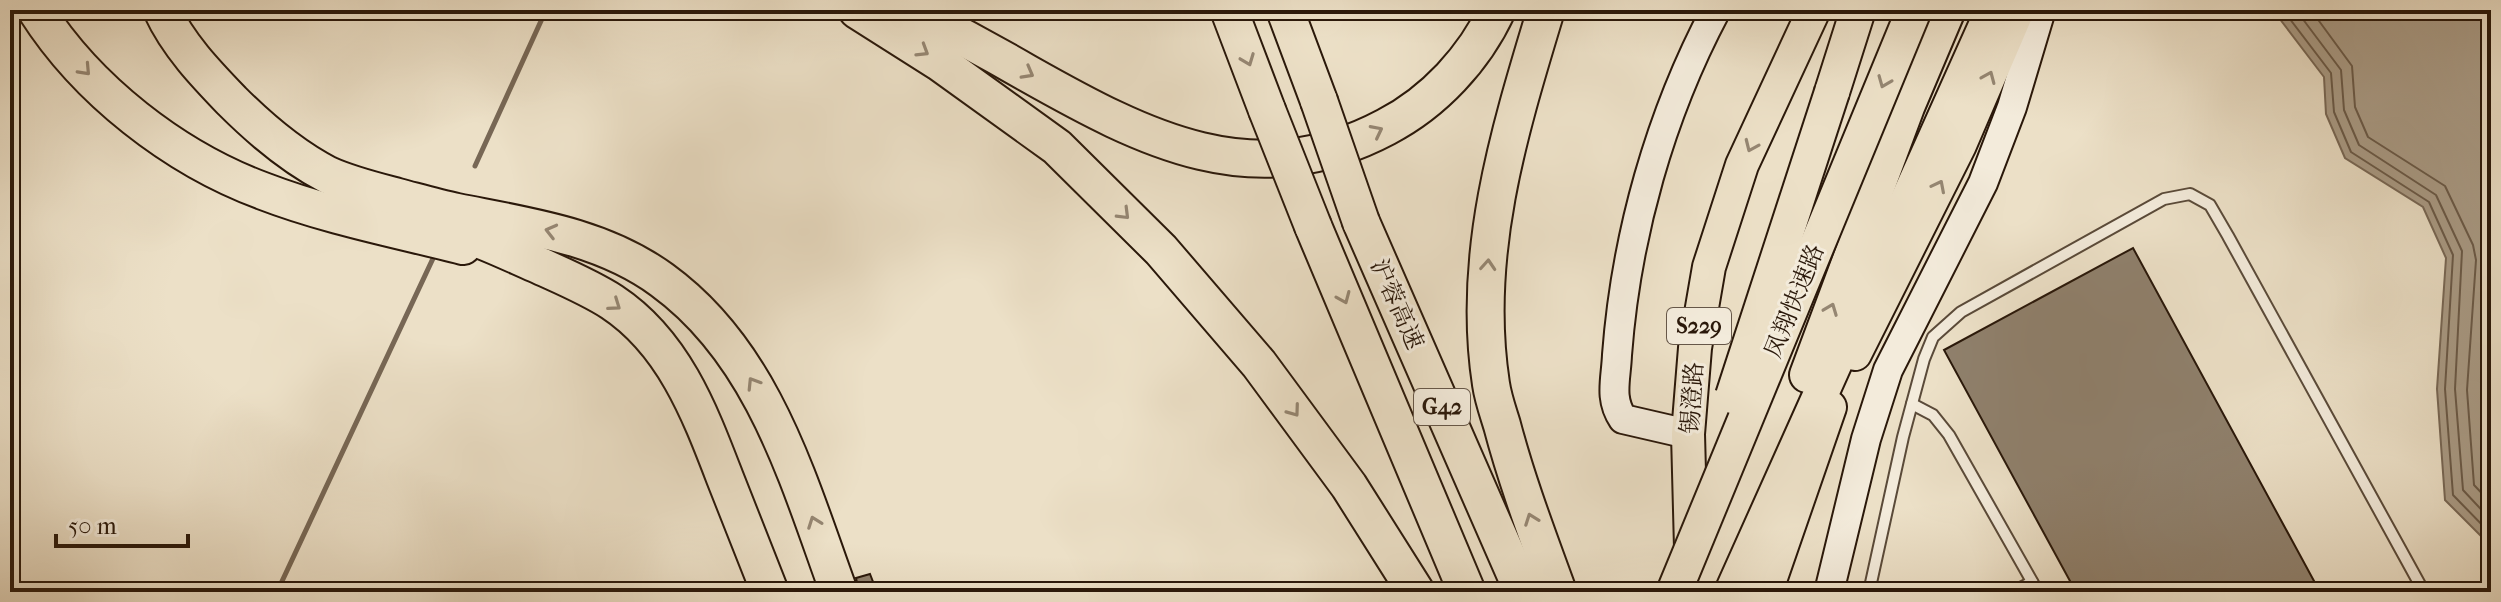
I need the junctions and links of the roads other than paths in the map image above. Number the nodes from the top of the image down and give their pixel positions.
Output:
1 (36, 10) edge
2 (143, 10) edge
3 (162, 10) edge
4 (184, 10) edge
5 (857, 10) edge
6 (910, 10) edge
7 (1229, 10) edge
8 (1285, 10) edge
9 (1497, 10) edge
10 (1546, 10) edge
11 (1716, 10) edge
12 (1814, 10) edge
13 (1858, 10) edge
14 (1914, 10) edge
15 (1948, 10) edge
16 (1993, 10) edge
17 (2018, 10) edge
18 (2041, 10) edge
19 (508, 220) junction
20 (546, 269) junction
21 (1912, 404) junction
22 (1688, 434) junction
23 (2035, 587) edge
24 (770, 592) edge
25 (839, 592) edge
26 (1416, 592) edge
27 (1467, 592) edge
28 (1523, 592) edge
29 (1558, 592) edge
30 (1671, 592) edge
31 (1689, 592) edge
32 (1725, 592) edge
33 (1732, 592) edge
34 (1766, 592) edge
35 (1829, 592) edge
36 (1869, 592) edge
37 (2013, 592) edge
38 (2424, 592) edge

1 -> 20 highway
2 - 20 highway
3 - 19 highway
4 - 19 highway
5 -> 26 highway
6 -> 9 highway
7 -> 27 highway, 沪蓉高速 / G42, bridge
8 - 28 highway, 沪蓉高速 / G42, bridge
29 -> 10 highway
11 - 22 main road
12 -> 22 main road, 锡澄路 / S229
13 - 30 highway, bridge
14 -> 30 highway, 凤翔快速路, bridge
32 -> 15 highway, 凤翔快速路
16 - 33 highway
34 -> 17 main road
18 - 35 main road
25 -> 19 highway
20 -> 24 highway
21 - 23 lane
21 - 36 lane
21 - 38 lane
22 - 31 main road, 锡澄路 / S229
23 - 37 lane

